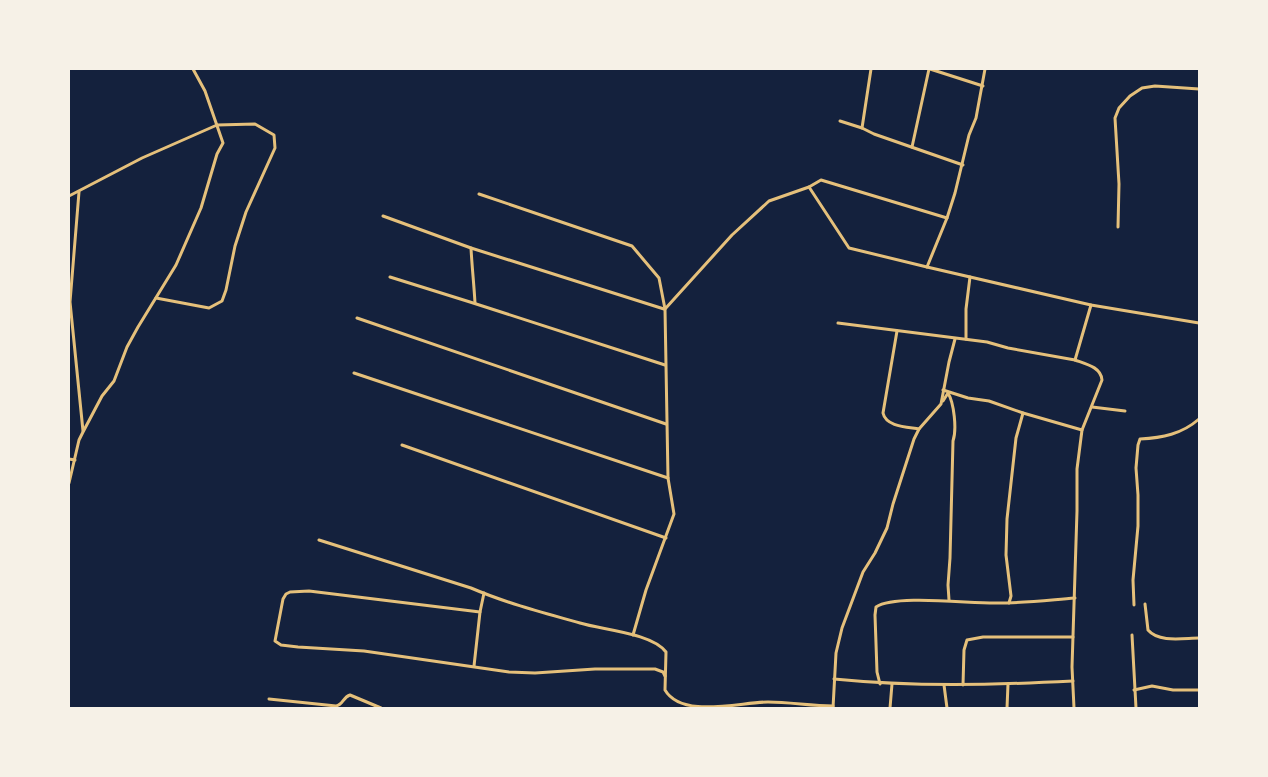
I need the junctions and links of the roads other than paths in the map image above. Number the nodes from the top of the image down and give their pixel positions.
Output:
1 (193, 69) edge
2 (871, 69) edge
3 (929, 69) edge
4 (985, 69) edge
5 (983, 86) junction
6 (1199, 89) edge
7 (840, 121) dead end
8 (216, 125) junction
9 (862, 128) junction
10 (912, 147) junction
11 (963, 165) junction
12 (809, 187) junction
13 (79, 192) junction
14 (479, 194) dead end
15 (69, 196) edge
16 (383, 216) dead end
17 (947, 218) junction
18 (1118, 227) dead end
19 (471, 248) junction
20 (927, 267) junction
21 (970, 277) junction
22 (390, 278) dead end
23 (156, 298) junction
24 (475, 304) junction
25 (1092, 305) junction
26 (665, 309) junction
27 (357, 318) dead end
28 (838, 323) dead end
29 (1199, 323) edge
30 (897, 331) junction
31 (955, 339) junction
32 (966, 339) junction
33 (1075, 360) junction
34 (665, 365) junction
35 (354, 373) dead end
36 (943, 390) junction
37 (948, 393) junction
38 (941, 404) junction
39 (1092, 407) junction
40 (1125, 411) dead end
41 (1023, 413) junction
42 (1199, 419) edge
43 (667, 424) junction
44 (919, 429) junction
45 (1082, 430) junction
46 (83, 432) junction
47 (402, 445) dead end
48 (69, 460) edge
49 (75, 460) junction
50 (668, 478) junction
51 (69, 483) edge
52 (666, 538) junction
53 (319, 540) dead end
54 (484, 594) junction
55 (1075, 598) junction
56 (949, 600) junction
57 (1009, 603) junction
58 (1144, 604) dead end
59 (1134, 605) dead end
60 (480, 612) junction
61 (633, 635) junction
62 (1132, 635) dead end
63 (1073, 637) junction
64 (1199, 638) edge
65 (474, 666) junction
66 (665, 676) junction
67 (834, 679) junction
68 (1073, 681) junction
69 (880, 684) junction
70 (892, 684) junction
71 (1008, 684) junction
72 (944, 685) junction
73 (963, 685) junction
74 (1134, 690) junction
75 (1199, 690) edge
76 (269, 699) dead end
77 (681, 703) junction
78 (833, 707) edge
79 (381, 708) edge
80 (677, 708) edge
81 (890, 708) edge
82 (947, 708) edge
83 (1007, 708) edge
84 (1074, 708) edge
85 (1136, 708) edge

1 - 8 street
2 - 9 street
3 - 5 street
3 - 10 street
4 - 5 street
5 - 11 street
6 - 18 street
7 - 9 street
8 - 13 street
8 - 23 street
8 - 23 street
9 - 10 street
10 - 11 street
11 - 17 street
12 - 17 street
12 - 20 street
12 - 26 street
13 - 15 street
13 - 46 street
14 - 26 street
16 - 19 street
17 - 20 street
19 - 24 street
19 - 26 street
20 - 21 street
21 - 25 street
21 - 32 street
22 - 24 street
23 - 46 street
24 - 34 street
25 - 29 street
25 - 33 street
26 - 34 street
27 - 43 street
28 - 30 street
30 - 31 street
30 - 44 street
31 - 32 street
31 - 36 street
32 - 33 street
33 - 39 street
34 - 43 street
35 - 50 street
36 - 37 street
36 - 38 street
37 - 38 street
37 - 41 street
37 - 56 street
38 - 44 street
39 - 40 street
39 - 45 street
41 - 45 street
41 - 57 street
42 - 59 street
43 - 50 street
44 - 67 street
45 - 55 street
46 - 49 street
47 - 52 street
48 - 49 street
49 - 51 street
50 - 52 street
52 - 61 street
53 - 54 street
54 - 60 street
54 - 61 street
55 - 57 street
55 - 63 street
56 - 57 street
56 - 69 street
58 - 64 street
60 - 65 street
60 - 65 street
61 - 66 street
62 - 74 street
63 - 68 street
63 - 73 street
65 - 66 street
66 - 77 street
67 - 69 street
67 - 78 street
68 - 71 street
68 - 84 street
69 - 70 street
70 - 72 street
70 - 81 street
71 - 73 street
71 - 83 street
72 - 73 street
72 - 82 street
74 - 75 street
74 - 85 street
76 - 79 street
77 - 78 street
77 - 80 street

